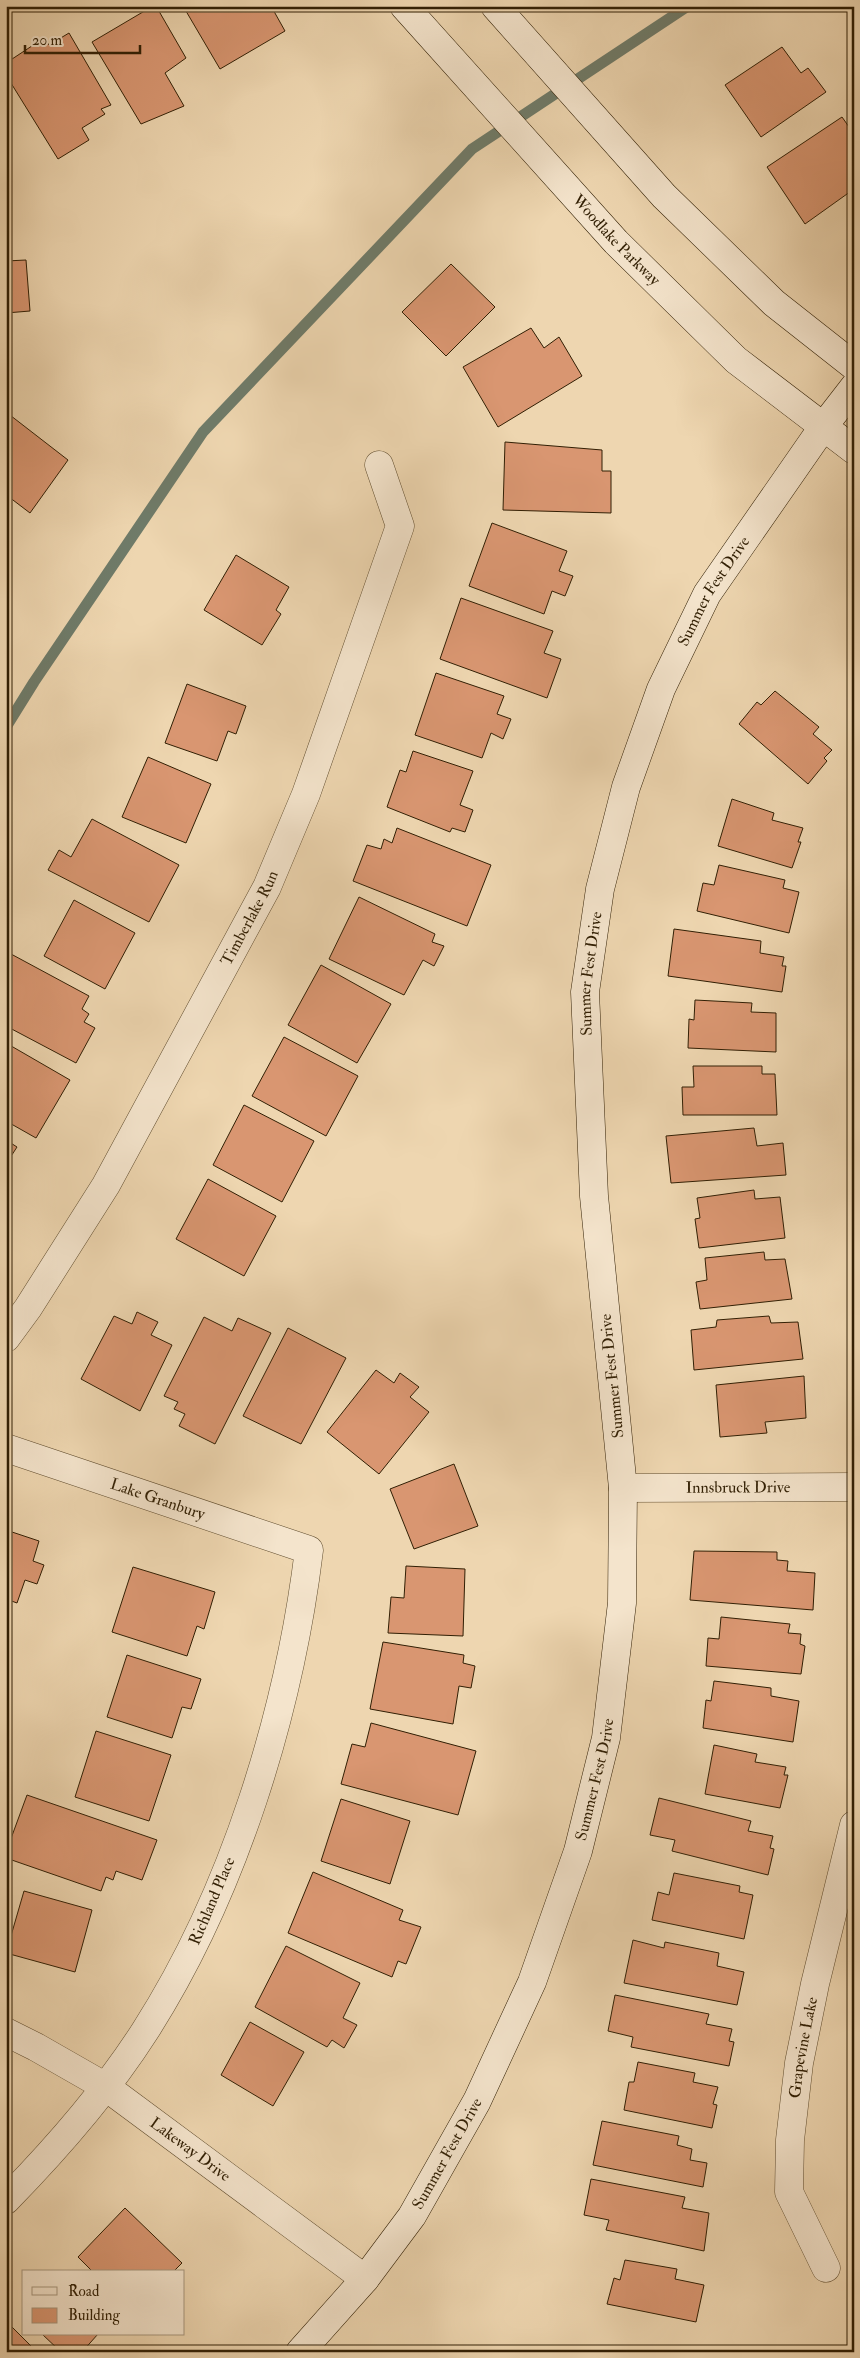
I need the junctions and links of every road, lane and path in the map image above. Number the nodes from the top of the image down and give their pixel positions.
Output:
1 (404, 6) edge
2 (495, 6) edge
3 (854, 366) edge
4 (854, 387) edge
5 (823, 427) junction
6 (854, 450) edge
7 (379, 465) dead end
8 (6, 1338) edge
9 (6, 1448) edge
10 (854, 1487) edge
11 (623, 1488) junction
12 (309, 1550) joint
13 (854, 1825) edge
14 (6, 2032) edge
15 (106, 2087) junction
16 (6, 2200) edge
17 (826, 2268) dead end
18 (365, 2279) junction
19 (300, 2352) edge

1 - 5 street, Woodlake Parkway
2 - 3 street
4 - 5 street, Summer Fest Drive
5 - 6 street, Woodlake Parkway
5 - 11 street, Summer Fest Drive
7 - 8 street, Timberlake Run
9 - 12 street, Lake Granbury
10 - 11 street, Innsbruck Drive
11 - 18 street, Summer Fest Drive
12 - 15 street, Richland Place
13 - 17 street, Grapevine Lake
14 - 15 street, Lakeway Drive
15 - 16 street, Richland Place
15 - 18 street, Lakeway Drive
18 - 19 street, Summer Fest Drive

